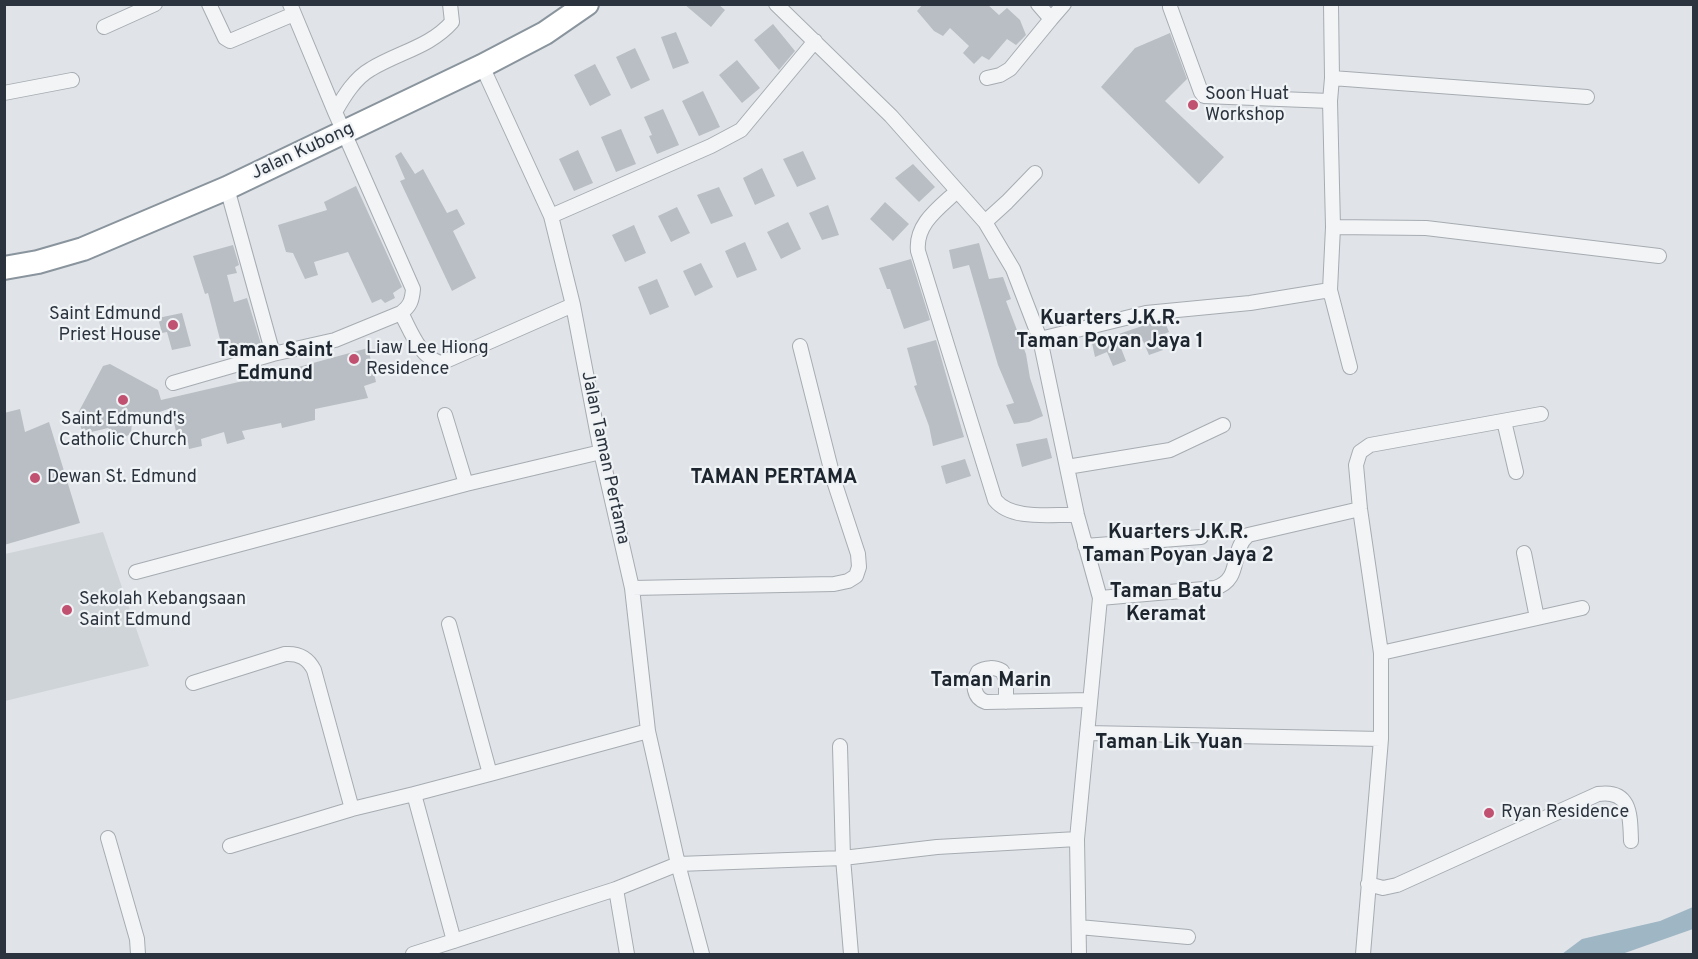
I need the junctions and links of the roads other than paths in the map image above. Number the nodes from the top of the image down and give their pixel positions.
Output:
1 (155, 4) edge
2 (208, 4) edge
3 (450, 4) edge
4 (587, 4) edge
5 (776, 4) edge
6 (1038, 4) edge
7 (1064, 4) edge
8 (1331, 4) edge
9 (1170, 7) dead end
10 (292, 9) edge
11 (1051, 19) junction
12 (104, 27) dead end
13 (815, 41) junction
14 (482, 66) junction
15 (987, 78) dead end
16 (1332, 78) junction
17 (72, 80) dead end
18 (4, 93) edge
19 (1587, 97) dead end
20 (1330, 101) junction
21 (334, 112) junction
22 (344, 132) junction
23 (1035, 173) dead end
24 (227, 188) junction
25 (957, 191) junction
26 (551, 216) junction
27 (985, 222) junction
28 (1333, 227) junction
29 (1659, 256) dead end
30 (4, 268) edge
31 (1330, 290) junction
32 (573, 305) junction
33 (401, 313) junction
34 (1040, 339) junction
35 (800, 346) dead end
36 (273, 354) junction
37 (1350, 367) dead end
38 (173, 383) dead end
39 (1541, 414) dead end
40 (445, 415) dead end
41 (1504, 421) junction
42 (1223, 425) dead end
43 (602, 452) junction
44 (1066, 467) junction
45 (1516, 472) dead end
46 (466, 484) junction
47 (1360, 509) junction
48 (1077, 515) junction
49 (1201, 537) dead end
50 (1085, 546) junction
51 (1524, 553) dead end
52 (136, 572) dead end
53 (632, 588) junction
54 (1100, 598) junction
55 (1582, 608) dead end
56 (1537, 618) junction
57 (449, 624) dead end
58 (1381, 653) junction
59 (193, 683) dead end
60 (1090, 700) junction
61 (1006, 702) dead end
62 (648, 731) junction
63 (1087, 733) junction
64 (1381, 739) junction
65 (840, 746) dead end
66 (490, 774) junction
67 (414, 794) junction
68 (352, 808) junction
69 (108, 838) dead end
70 (1077, 839) junction
71 (1632, 841) dead end
72 (230, 846) dead end
73 (843, 858) junction
74 (678, 864) junction
75 (1368, 884) junction
76 (616, 889) junction
77 (1085, 928) junction
78 (1188, 937) dead end
79 (454, 941) junction
80 (434, 952) edge
81 (138, 954) edge
82 (413, 954) edge
83 (627, 954) edge
84 (702, 954) edge
85 (851, 954) edge
86 (1079, 954) edge
87 (1363, 954) edge

1 - 12 street
2 - 10 street
3 - 21 street
4 - 14 highway, Jalan Kubong
5 - 13 street
6 - 11 street
7 - 11 street
8 - 16 street
9 - 20 street
10 - 21 street
11 - 15 street
13 - 25 street
13 - 26 street
14 - 22 highway, Jalan Kubong
14 - 26 street, Jalan Taman Pertama
16 - 19 street
16 - 20 street
17 - 18 street
20 - 28 street
21 - 22 street
22 - 24 highway, Jalan Kubong
22 - 33 street
23 - 27 street
24 - 30 highway, Jalan Kubong
24 - 36 street
25 - 27 street
25 - 48 street
26 - 32 street, Jalan Taman Pertama
27 - 34 street
28 - 29 street
28 - 31 street
31 - 34 street
31 - 37 street
32 - 33 street
32 - 43 street, Jalan Taman Pertama
33 - 36 street
34 - 44 street
35 - 53 street
36 - 38 street
39 - 41 street
40 - 46 street
41 - 45 street
41 - 47 street
42 - 44 street
43 - 46 street
43 - 53 street, Jalan Taman Pertama
44 - 48 street
46 - 52 street
47 - 54 street
47 - 58 street
48 - 50 street
49 - 50 street
50 - 54 street
51 - 56 street
53 - 62 street, Jalan Taman Pertama
54 - 60 street
55 - 56 street
56 - 58 street
57 - 66 street
58 - 64 street
59 - 68 street
60 - 61 street
60 - 63 street
62 - 66 street
62 - 74 street, Jalan Taman Pertama
63 - 64 street
63 - 70 street
64 - 75 street
65 - 73 street
66 - 67 street
67 - 68 street
67 - 79 street
68 - 72 street
69 - 81 street
70 - 73 street
70 - 77 street
71 - 75 street
73 - 74 street
73 - 85 street
74 - 76 street
74 - 84 street, Jalan Taman Pertama
75 - 87 street
76 - 79 street
76 - 83 street
77 - 78 street
77 - 86 street
79 - 80 street
80 - 82 street

